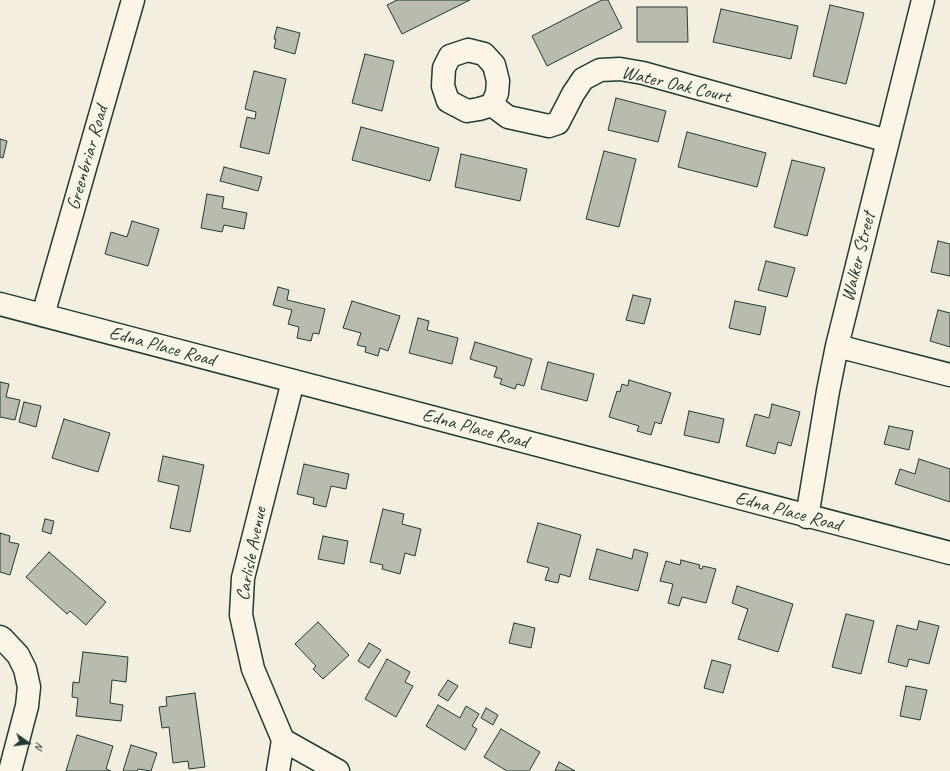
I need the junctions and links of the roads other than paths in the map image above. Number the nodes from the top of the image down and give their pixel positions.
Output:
1 (133, 0) edge
2 (923, 0) edge
3 (492, 104) dead end
4 (888, 141) junction
5 (0, 304) edge
6 (43, 316) junction
7 (837, 346) junction
8 (950, 375) edge
9 (292, 381) junction
10 (807, 517) junction
11 (950, 554) edge
12 (0, 637) edge
13 (283, 740) junction
14 (10, 771) edge
15 (278, 771) edge
16 (338, 771) edge

1 - 6 street, Greenbriar Road
2 - 4 street, Walker Street
3 - 4 street, Water Oak Court
4 - 7 street, Walker Street
5 - 6 street, Edna Place Road
6 - 9 street, Edna Place Road
7 - 8 street
7 - 10 street, Walker Street
9 - 10 street, Edna Place Road
9 - 13 street, Carlisle Avenue
10 - 11 street, Edna Place Road
12 - 14 street
13 - 15 street
13 - 16 street

